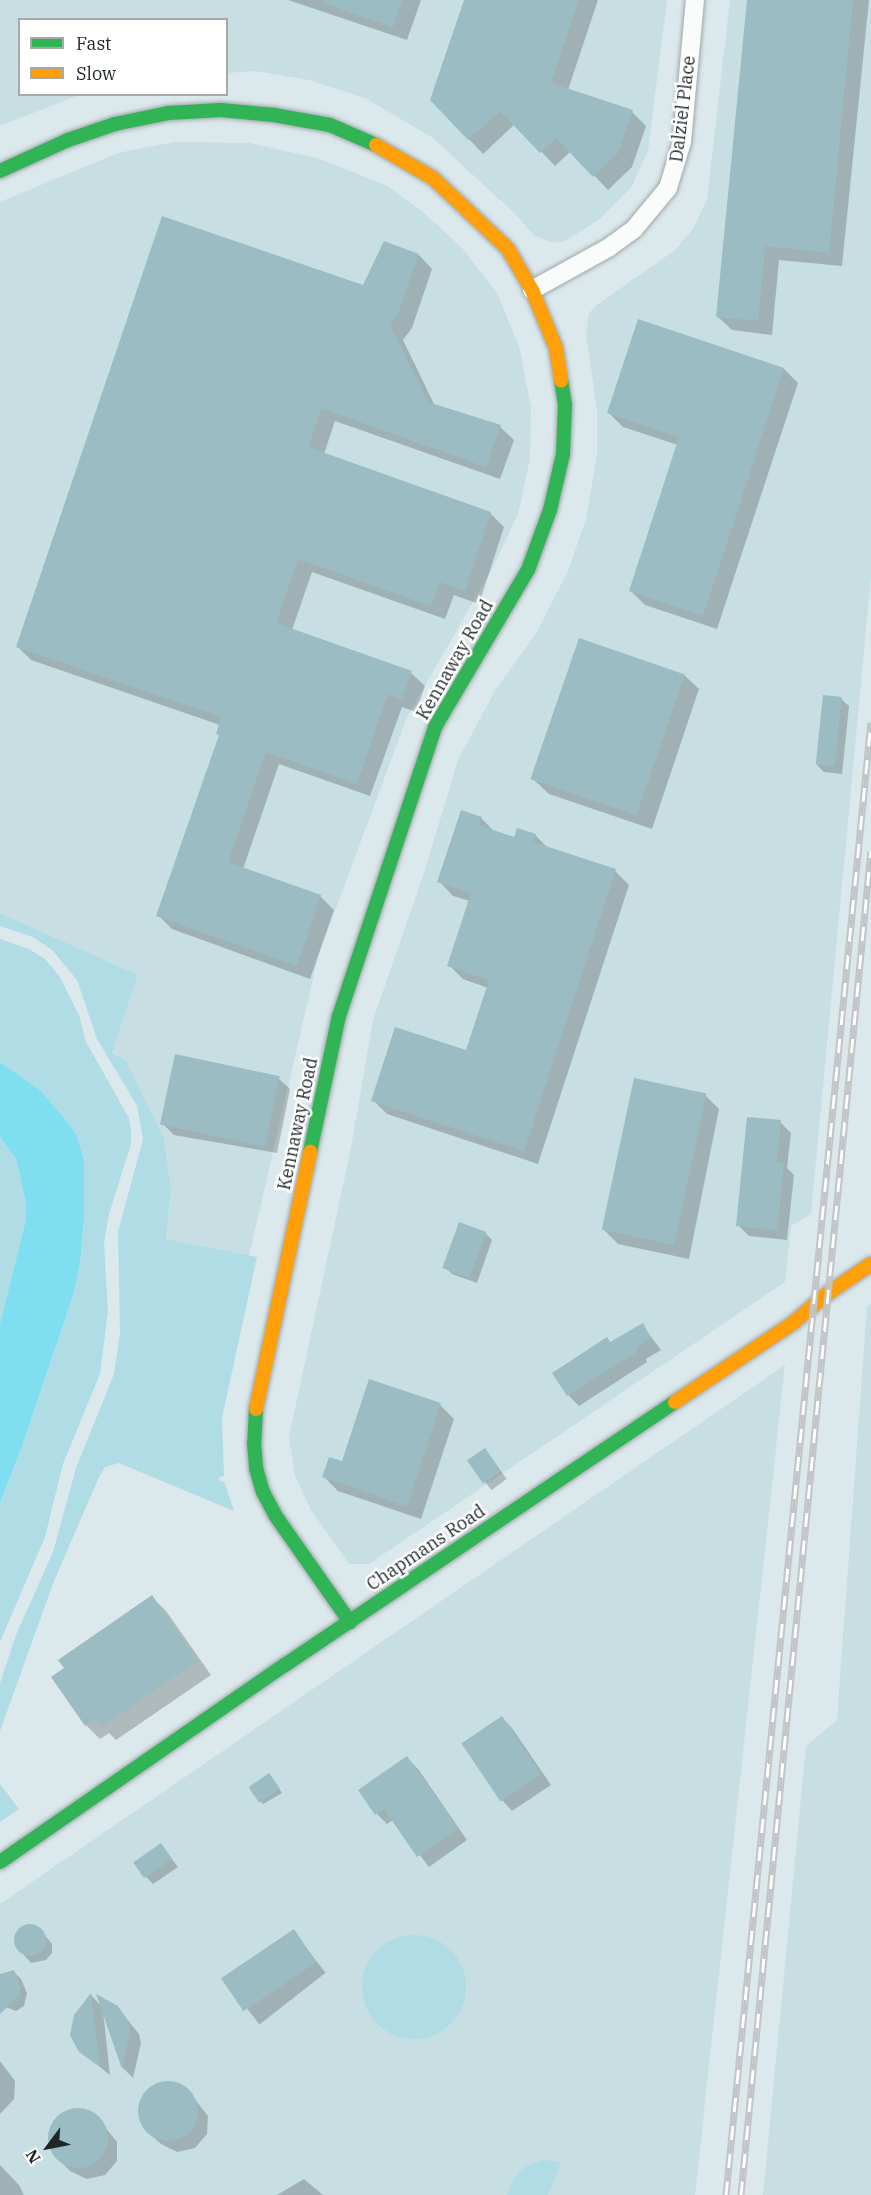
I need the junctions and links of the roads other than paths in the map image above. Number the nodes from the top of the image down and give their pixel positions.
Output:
1 (695, 0) edge
2 (0, 171) edge
3 (531, 290) junction
4 (871, 1264) edge
5 (350, 1622) junction
6 (0, 1862) edge

1 - 3 street, Dalziel Place
2 - 3 street, Kennaway Road
3 - 5 street, Kennaway Road
4 - 5 street, Chapmans Road
5 - 6 street, Chapmans Road

